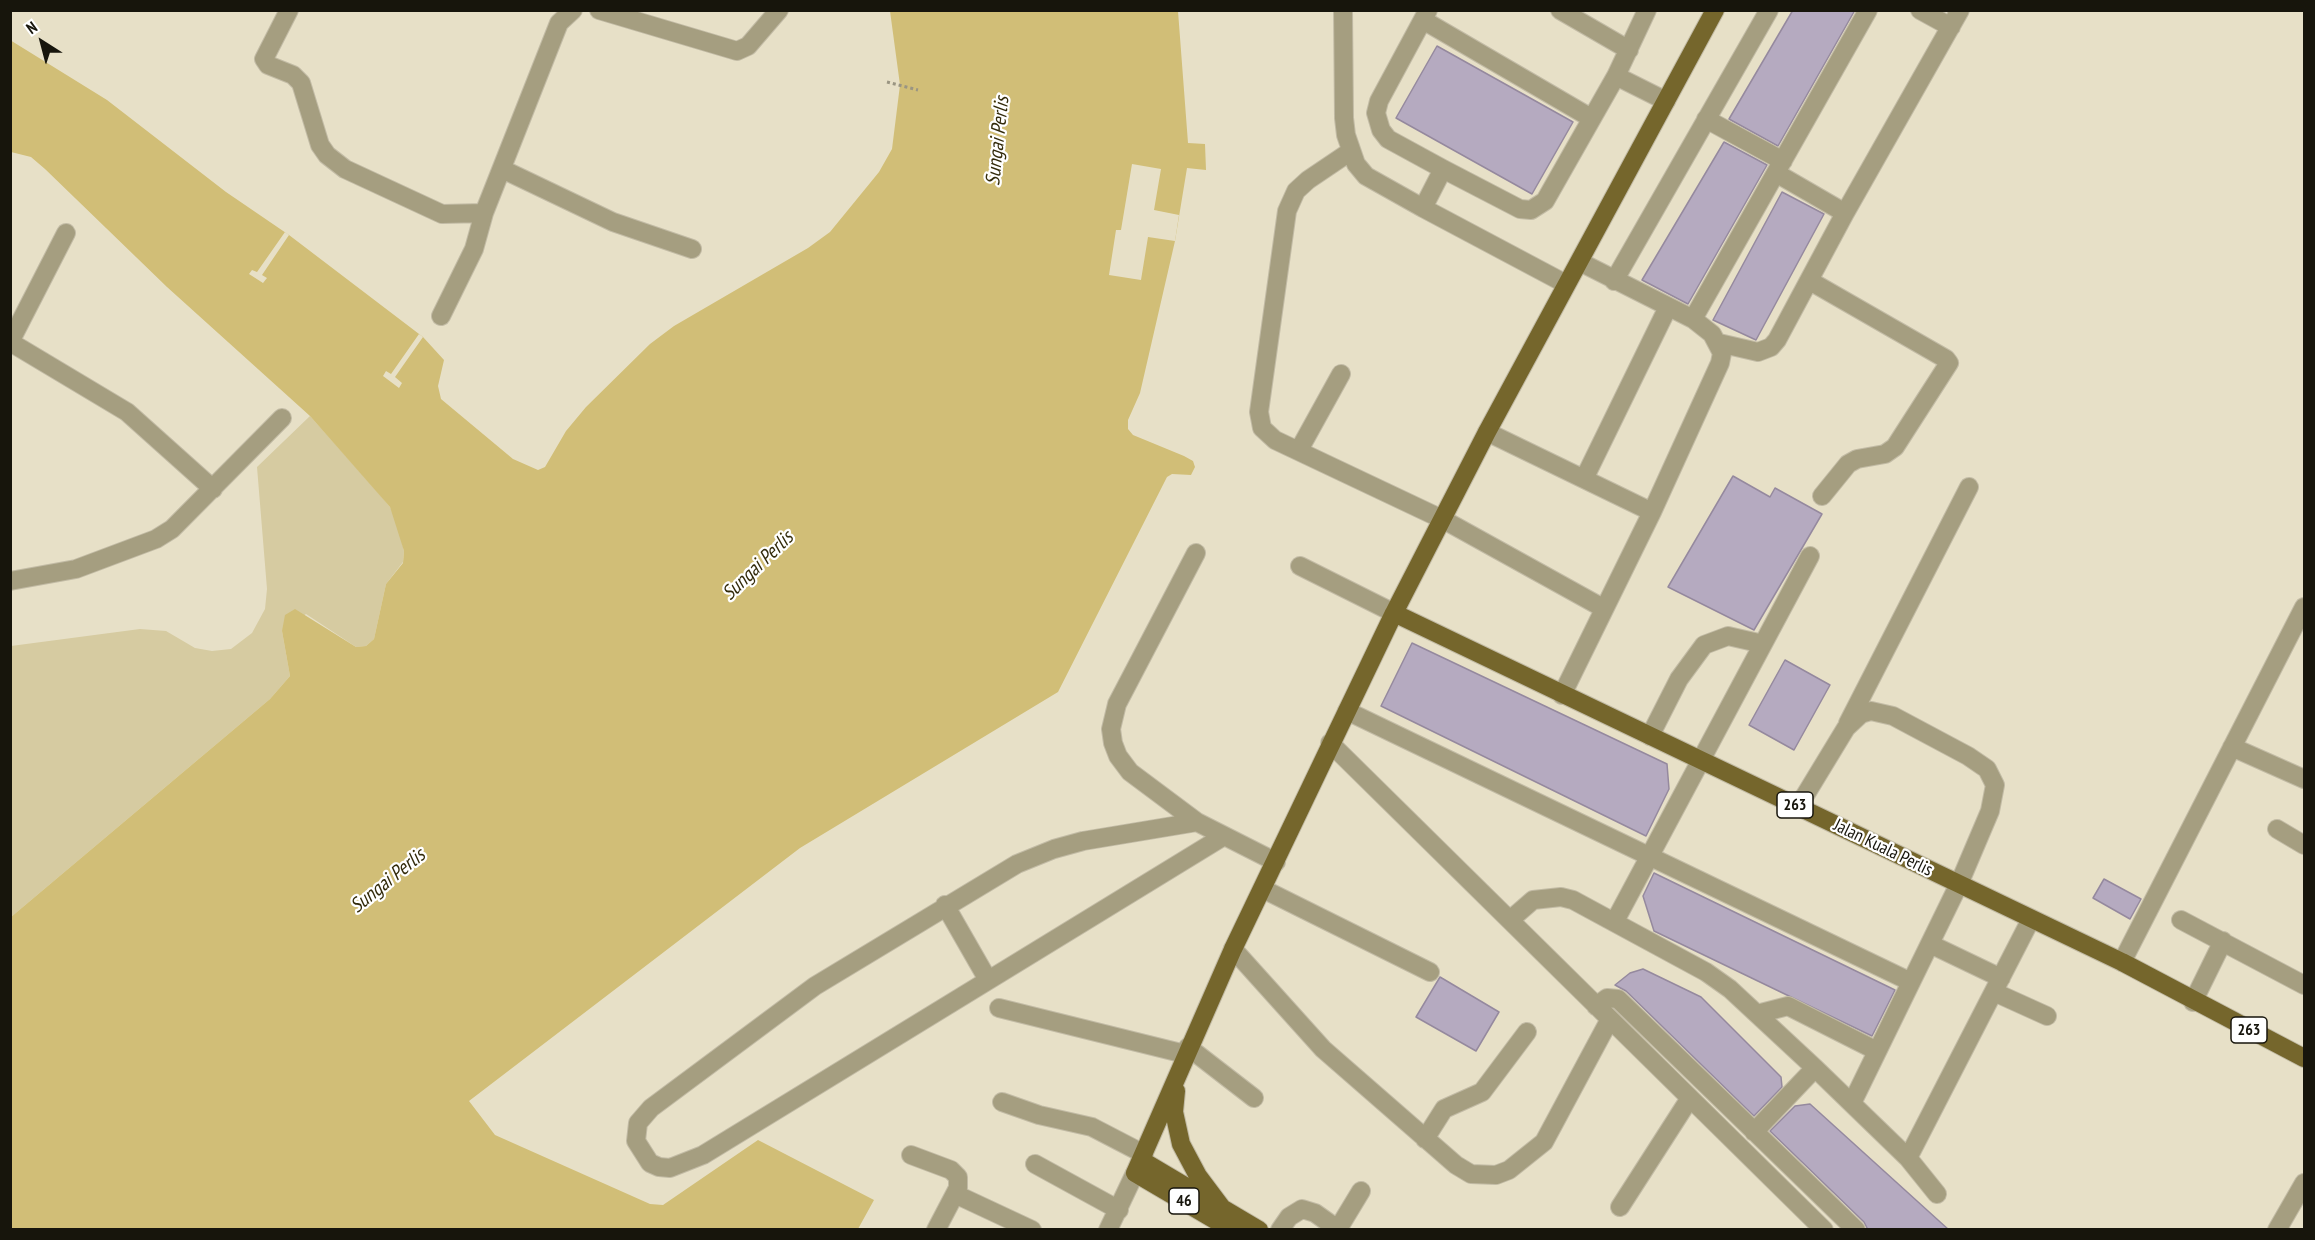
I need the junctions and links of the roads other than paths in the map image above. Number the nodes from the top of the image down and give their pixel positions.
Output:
1 (573, 10) edge
2 (598, 10) edge
3 (779, 10) edge
4 (1343, 10) edge
5 (1560, 10) edge
6 (1647, 10) edge
7 (1715, 10) edge
8 (1769, 10) edge
9 (1868, 10) edge
10 (1920, 10) edge
11 (1960, 10) edge
12 (285, 12) edge
13 (1426, 15) edge
14 (1951, 27) junction
15 (1629, 50) junction
16 (1616, 76) junction
17 (1666, 101) junction
18 (1591, 118) junction
19 (1706, 119) junction
20 (1351, 151) junction
21 (1779, 167) junction
22 (502, 169) junction
23 (1443, 169) junction
24 (1423, 208) junction
25 (484, 213) junction
26 (1845, 213) junction
27 (66, 233) dead end
28 (692, 249) dead end
29 (1580, 262) junction
30 (1614, 281) junction
31 (1810, 281) junction
32 (1566, 284) junction
33 (1668, 307) junction
34 (441, 316) dead end
35 (1693, 319) junction
36 (10, 342) edge
37 (1719, 343) junction
38 (1341, 374) dead end
39 (282, 418) dead end
40 (1487, 432) junction
41 (1299, 450) junction
42 (1584, 479) junction
43 (1969, 487) dead end
44 (213, 489) junction
45 (1822, 496) dead end
46 (1652, 512) junction
47 (1444, 520) junction
48 (1196, 553) dead end
49 (1810, 556) dead end
50 (1300, 566) dead end
51 (10, 581) edge
52 (1603, 608) junction
53 (1394, 613) junction
54 (2303, 615) edge
55 (1763, 644) junction
56 (1562, 695) junction
57 (1347, 711) junction
58 (1846, 728) junction
59 (1650, 736) junction
60 (1330, 743) junction
61 (2232, 747) junction
62 (1701, 760) junction
63 (2304, 779) edge
64 (1798, 807) junction
65 (1197, 822) junction
66 (2277, 829) dead end
67 (1224, 836) junction
68 (2304, 845) edge
69 (1650, 856) junction
70 (1276, 862) junction
71 (1959, 884) junction
72 (1263, 889) junction
73 (945, 905) junction
74 (2031, 919) junction
75 (1510, 920) junction
76 (2181, 920) dead end
77 (1616, 921) junction
78 (2223, 941) junction
79 (1930, 944) junction
80 (1233, 949) junction
81 (2122, 962) junction
82 (1430, 972) dead end
83 (988, 980) junction
84 (1911, 982) junction
85 (1997, 985) junction
86 (2304, 985) edge
87 (2193, 1002) junction
88 (1596, 1006) junction
89 (999, 1008) dead end
90 (1757, 1014) junction
91 (2048, 1016) dead end
92 (1610, 1019) junction
93 (1527, 1032) dead end
94 (1186, 1050) junction
95 (1877, 1051) junction
96 (2304, 1058) edge
97 (1815, 1068) junction
98 (1178, 1072) junction
99 (1254, 1098) dead end
100 (1690, 1098) junction
101 (1002, 1102) dead end
102 (1851, 1103) junction
103 (1754, 1132) junction
104 (1425, 1139) junction
105 (910, 1155) dead end
106 (1908, 1158) junction
107 (1140, 1162) junction
108 (1035, 1164) dead end
109 (2304, 1183) edge
110 (1361, 1191) dead end
111 (955, 1194) junction
112 (1937, 1194) dead end
113 (1620, 1207) dead end
114 (1222, 1208) junction
115 (1119, 1210) junction
116 (1339, 1229) edge
117 (936, 1230) edge
118 (1032, 1230) edge
119 (1108, 1230) edge
120 (1232, 1230) edge
121 (1258, 1230) edge
122 (1281, 1230) edge
123 (1824, 1230) edge
124 (1856, 1230) edge
125 (2277, 1230) edge

1 - 22 street
2 - 3 street
4 - 20 street
5 - 15 street
6 - 15 street
7 - 17 main road
8 - 19 street
9 - 21 street
10 - 14 street
11 - 14 street
12 - 25 street
13 - 18 street
13 - 23 street
14 - 26 street
15 - 16 street
16 - 17 street
16 - 18 street
17 - 29 main road
18 - 23 street
19 - 21 street
19 - 30 street
20 - 24 street
20 - 41 street
21 - 26 street
21 - 35 street
22 - 25 street
22 - 28 street
23 - 24 street
24 - 32 street
25 - 34 street
26 - 31 street
27 - 36 street
29 - 30 street
29 - 32 main road
30 - 33 street
31 - 37 street
31 - 45 street
32 - 40 main road
33 - 35 street
33 - 42 street
35 - 37 street
36 - 44 street
37 - 46 street
38 - 41 street
39 - 44 street
40 - 42 street
40 - 47 main road
41 - 47 street
42 - 46 street
43 - 58 street
44 - 51 street
46 - 52 street
47 - 52 street
47 - 53 main road
48 - 65 street
49 - 55 street
50 - 53 street
52 - 56 street
53 - 56 main road, Jalan Kuala Perlis / 263
53 - 57 main road
54 - 61 street
55 - 59 street
55 - 62 street
56 - 59 main road, Jalan Kuala Perlis / 263
57 - 60 main road
57 - 69 street
58 - 64 street
58 - 71 street
59 - 62 main road, Jalan Kuala Perlis / 263
60 - 70 main road
60 - 75 street
61 - 63 street
61 - 81 street
62 - 64 main road, Jalan Kuala Perlis / 263
62 - 69 street
64 - 71 main road, Jalan Kuala Perlis / 263
65 - 67 street
65 - 73 street
66 - 68 street
67 - 70 street
67 - 83 street
69 - 77 street
69 - 84 street
70 - 72 main road
71 - 74 main road, Jalan Kuala Perlis / 263
71 - 79 street
72 - 80 main road
72 - 82 street
73 - 83 street
73 - 83 street
74 - 81 main road, Jalan Kuala Perlis / 263
74 - 85 street
75 - 77 street
75 - 88 street
76 - 78 street
77 - 90 street
78 - 86 street
78 - 87 street
79 - 84 street
79 - 85 street
80 - 94 main road
80 - 104 street
81 - 87 main road, Jalan Kuala Perlis / 263
84 - 95 street
85 - 91 street
85 - 106 street
87 - 96 main road, Jalan Kuala Perlis / 263
88 - 92 street
88 - 103 street
89 - 94 street
90 - 95 street
90 - 97 street
92 - 100 street
92 - 104 street
93 - 104 street
94 - 98 main road
94 - 99 street
95 - 102 street
97 - 102 street
97 - 103 street
98 - 107 main road
98 - 114 main road
100 - 113 street
100 - 123 street
101 - 107 street
102 - 106 street
103 - 124 street
105 - 111 street
106 - 112 street
107 - 114 main road, 46
107 - 115 street
107 - 120 main road, 46
108 - 115 street
109 - 125 street
110 - 116 street
111 - 117 street
111 - 118 street
114 - 121 main road, 46
115 - 119 street
116 - 122 street

